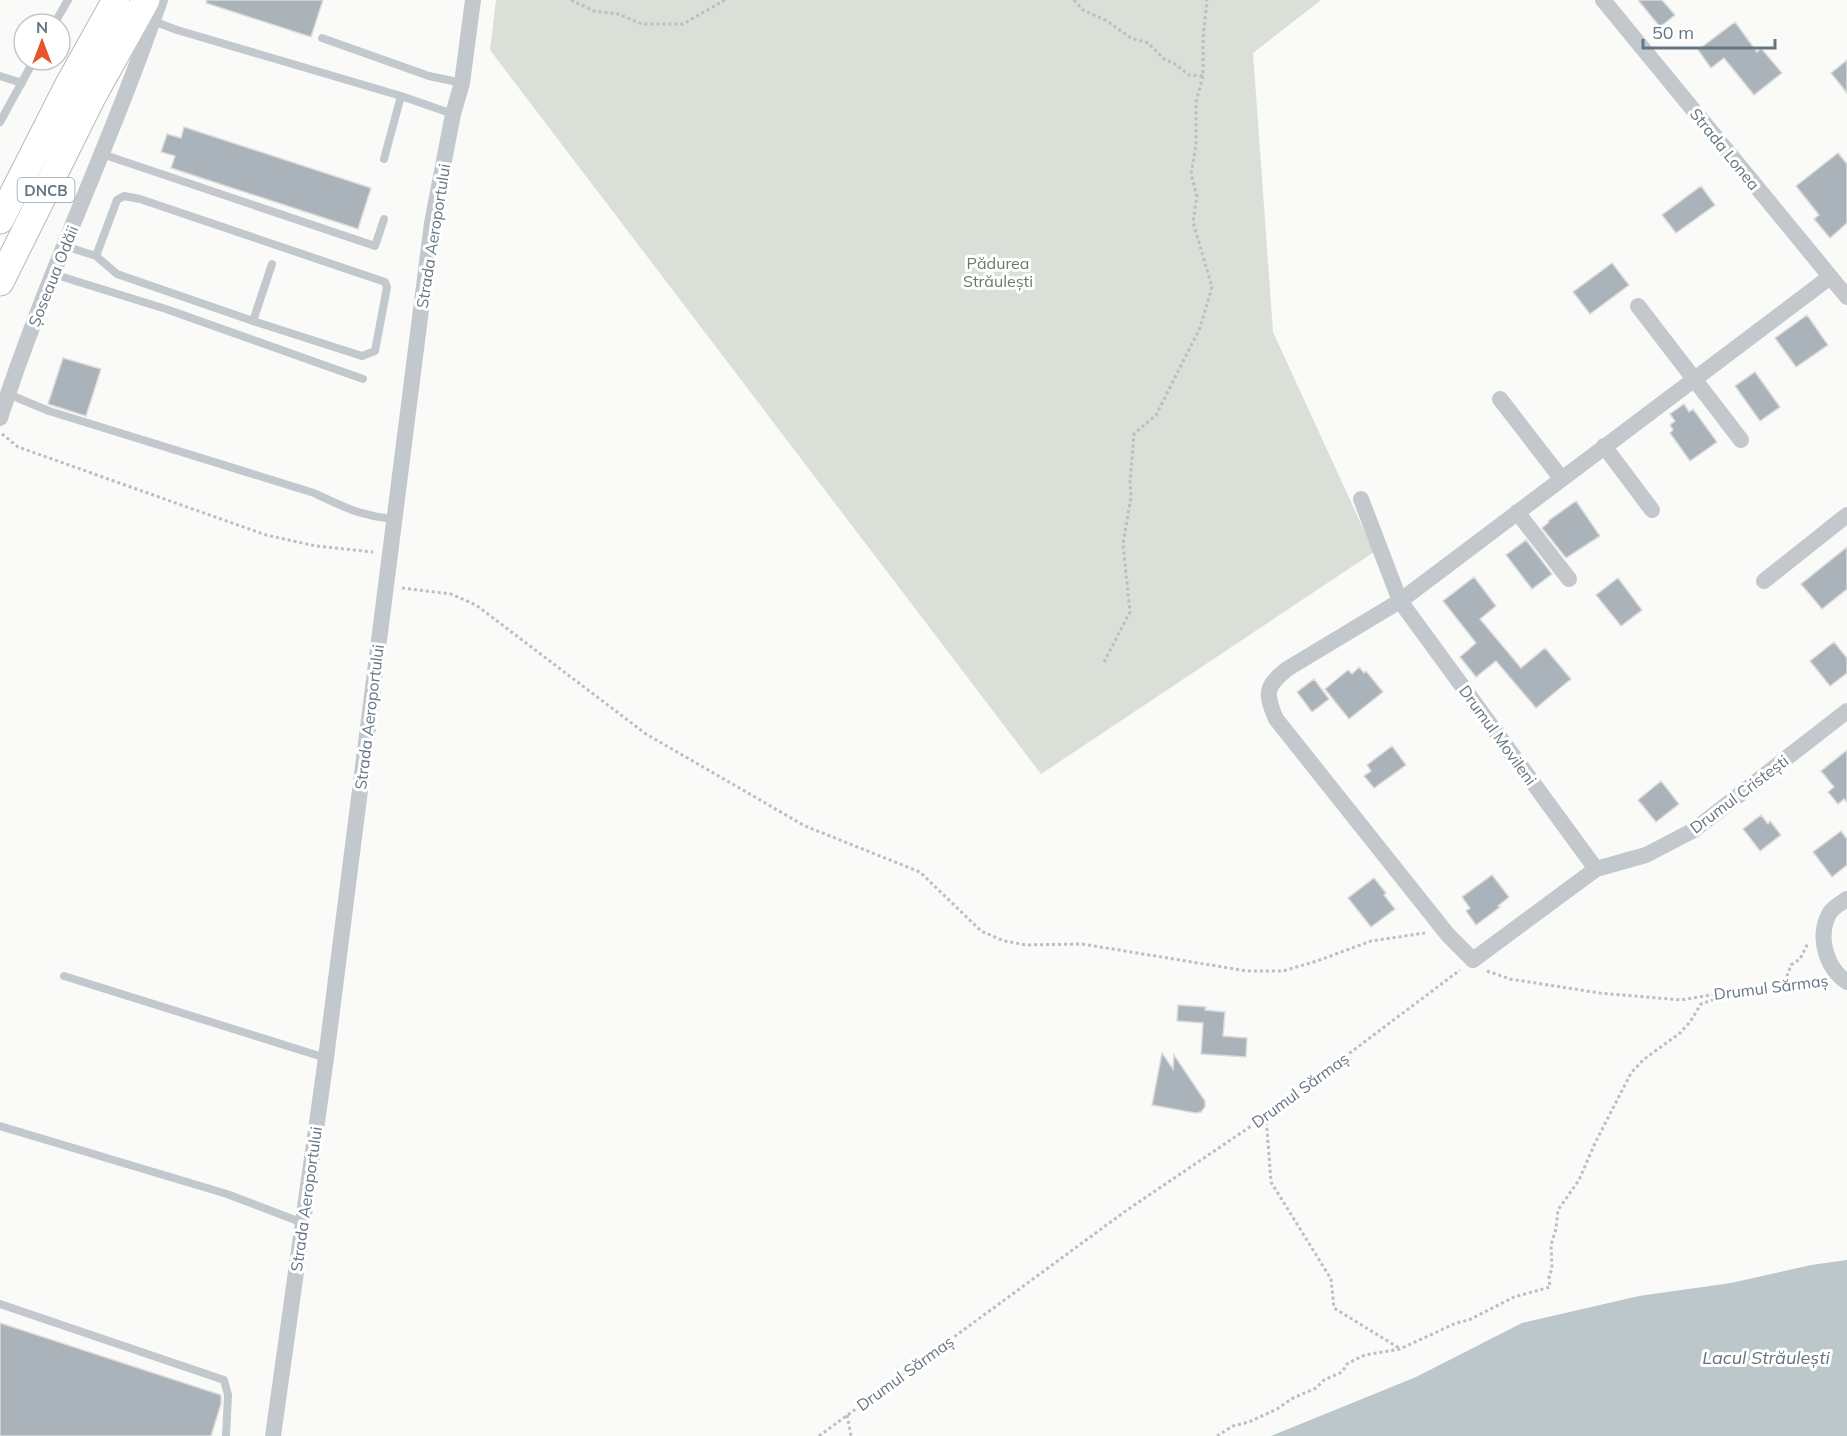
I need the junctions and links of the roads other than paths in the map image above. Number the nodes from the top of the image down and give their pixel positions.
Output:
1 (116, 0) edge
2 (160, 0) edge
3 (473, 0) edge
4 (1603, 0) edge
5 (149, 10) edge
6 (322, 38) dead end
7 (28, 72) edge
8 (0, 76) edge
9 (22, 83) junction
10 (462, 83) junction
11 (400, 96) junction
12 (453, 114) junction
13 (0, 122) edge
14 (102, 154) junction
15 (384, 159) dead end
16 (384, 219) dead end
17 (0, 220) edge
18 (64, 246) junction
19 (96, 256) junction
20 (272, 264) dead end
21 (53, 274) junction
22 (1830, 277) junction
23 (0, 282) edge
24 (1847, 297) edge
25 (1638, 306) dead end
26 (253, 321) junction
27 (363, 379) dead end
28 (1693, 379) junction
29 (8, 394) junction
30 (1500, 399) dead end
31 (0, 418) edge
32 (1741, 440) dead end
33 (1605, 446) junction
34 (1562, 478) junction
35 (1361, 499) dead end
36 (1652, 510) dead end
37 (1516, 512) junction
38 (1847, 515) edge
39 (395, 519) junction
40 (1569, 579) dead end
41 (1764, 581) dead end
42 (1400, 601) junction
43 (1847, 711) edge
44 (1596, 869) junction
45 (1847, 899) edge
46 (63, 976) dead end
47 (1844, 980) edge
48 (326, 1058) junction
49 (0, 1126) edge
50 (303, 1223) junction
51 (0, 1304) edge
52 (226, 1436) edge
53 (273, 1436) edge

1 - 17 main road, DNCB
2 - 5 street, Șoseaua Odăii
3 - 10 street, Strada Aeroportului
4 - 22 street, Strada Lonea
5 - 11 lane
5 - 14 street, Șoseaua Odăii
5 - 23 main road, Șoseaua Odăii / DNCB
6 - 10 lane
7 - 9 lane
8 - 9 lane
9 - 13 lane
10 - 12 street, Strada Aeroportului
11 - 12 lane
11 - 15 lane
12 - 39 street, Strada Aeroportului
14 - 16 lane
14 - 18 street, Șoseaua Odăii
18 - 19 lane
18 - 21 street, Șoseaua Odăii
19 - 26 lane
19 - 26 lane
20 - 26 lane
21 - 27 lane
21 - 29 street, Șoseaua Odăii
22 - 24 street, Strada Lonea
22 - 28 street
25 - 28 street
28 - 32 street
28 - 33 street
29 - 31 street, Șoseaua Odăii
29 - 39 lane
30 - 34 street
33 - 34 street
33 - 36 street
34 - 37 street
35 - 42 street, Drumul Movileni
37 - 40 street
37 - 42 street
38 - 41 street
39 - 48 street, Strada Aeroportului
42 - 44 street, Drumul Movileni
42 - 44 street, Drumul Cristești
43 - 44 street, Drumul Cristești
45 - 47 street, Drumul Sărmaș
46 - 48 lane
48 - 50 street, Strada Aeroportului
49 - 50 lane
50 - 53 street, Strada Aeroportului
51 - 52 lane

